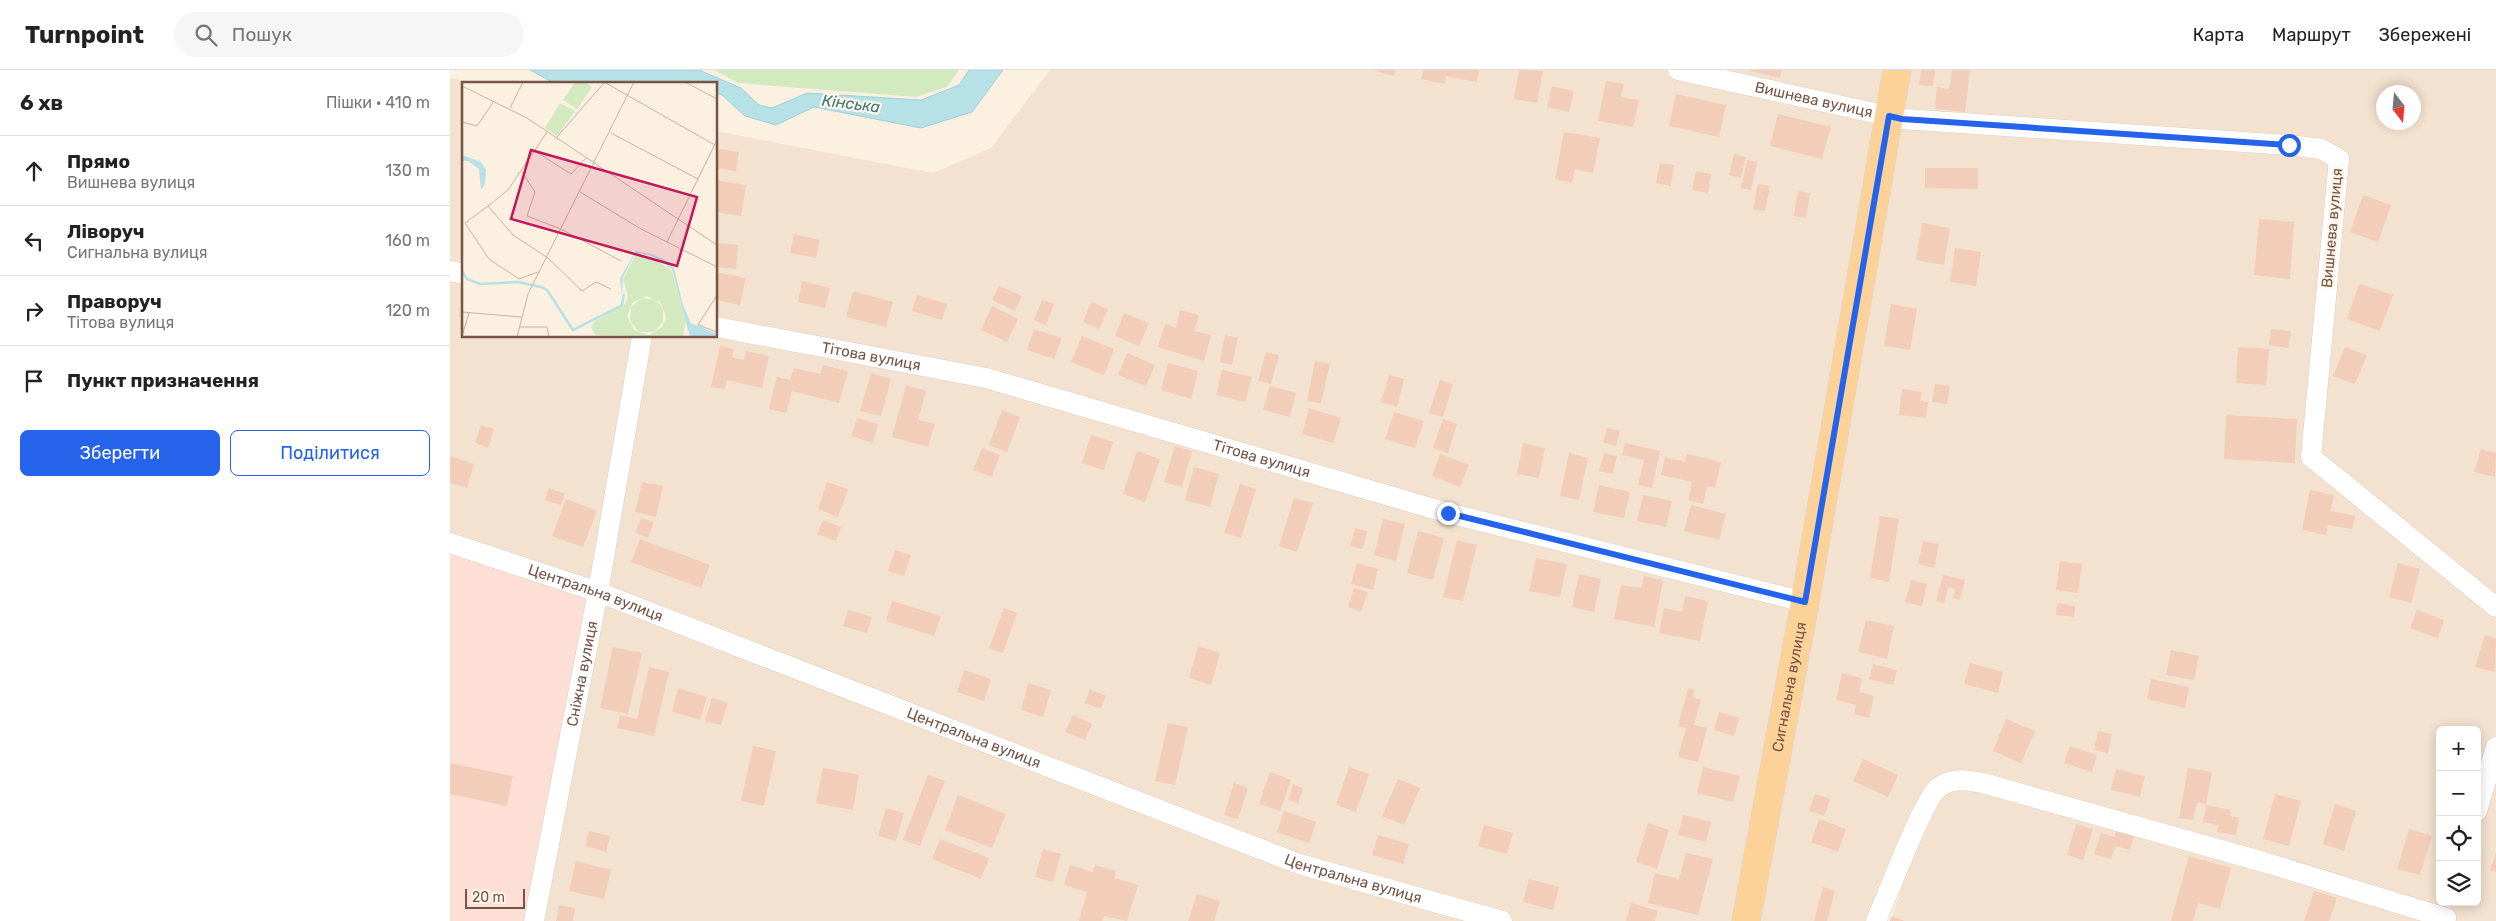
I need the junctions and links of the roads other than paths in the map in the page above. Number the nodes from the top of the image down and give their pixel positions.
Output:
1 (1678, 70) edge
2 (1897, 70) edge
3 (1889, 116) junction
4 (718, 327) edge
5 (642, 338) edge
6 (450, 543) edge
7 (598, 592) junction
8 (1805, 602) junction
9 (2496, 607) edge
10 (2496, 747) edge
11 (2481, 798) edge
12 (2447, 914) edge
13 (534, 921) edge
14 (1502, 921) edge
15 (1746, 921) edge
16 (1876, 921) edge

1 - 3 street, Вишнева вулиця
2 - 3 main road, Сигнальна вулиця
3 - 8 main road, Сигнальна вулиця
3 - 9 street, Вишнева вулиця
4 - 8 street, Тітова вулиця
5 - 7 street, Сніжна вулиця
6 - 7 street, Центральна вулиця
7 - 13 street, Сніжна вулиця
7 - 14 street, Центральна вулиця
8 - 15 main road, Сигнальна вулиця
10 - 11 street
12 - 16 street

